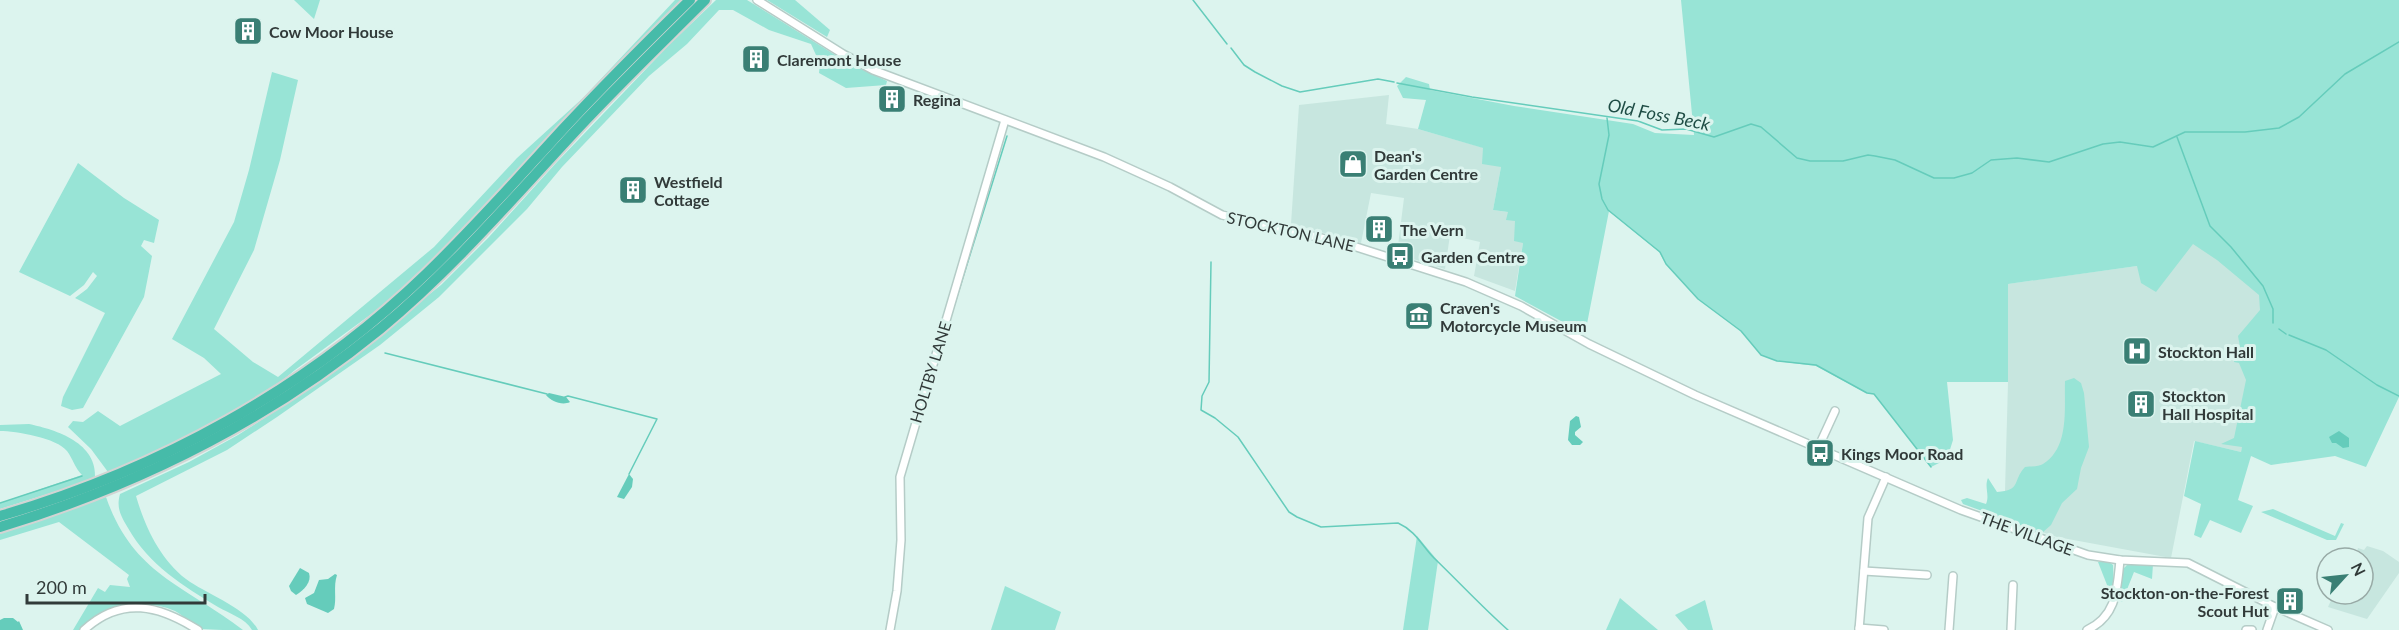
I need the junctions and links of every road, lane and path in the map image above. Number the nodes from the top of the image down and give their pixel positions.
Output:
1 (690, 0) edge
2 (705, 0) edge
3 (757, 0) edge
4 (1005, 120) junction
5 (1730, 411) joint
6 (1835, 411) dead end
7 (1818, 448) junction
8 (1886, 477) junction
9 (0, 516) edge
10 (0, 527) edge
11 (2120, 560) junction
12 (1864, 571) junction
13 (1927, 575) dead end
14 (1953, 576) dead end
15 (2013, 585) dead end
16 (2275, 607) junction
17 (2318, 628) edge
18 (1859, 629) edge
19 (84, 630) edge
20 (198, 630) edge
21 (890, 630) edge
22 (1884, 630) edge
23 (1949, 630) edge
24 (2011, 630) edge
25 (2087, 630) edge
26 (2246, 630) edge
27 (2252, 630) edge
28 (2267, 630) edge
29 (2328, 630) edge

1 - 9 highway
2 - 10 highway
3 - 4 street, STOCKTON LANE
4 - 5 street, STOCKTON LANE
4 - 21 street, HOLTBY LANE
5 - 7 street, THE VILLAGE
6 - 7 street
7 - 8 street, THE VILLAGE
8 - 11 street, THE VILLAGE
8 - 12 street
11 - 16 street, THE VILLAGE
11 - 25 street
12 - 13 street
12 - 18 street
14 - 23 street
15 - 24 street
16 - 17 street, THE VILLAGE
16 - 28 street
17 - 29 street, THE VILLAGE
18 - 22 street
19 - 20 street
26 - 27 street

